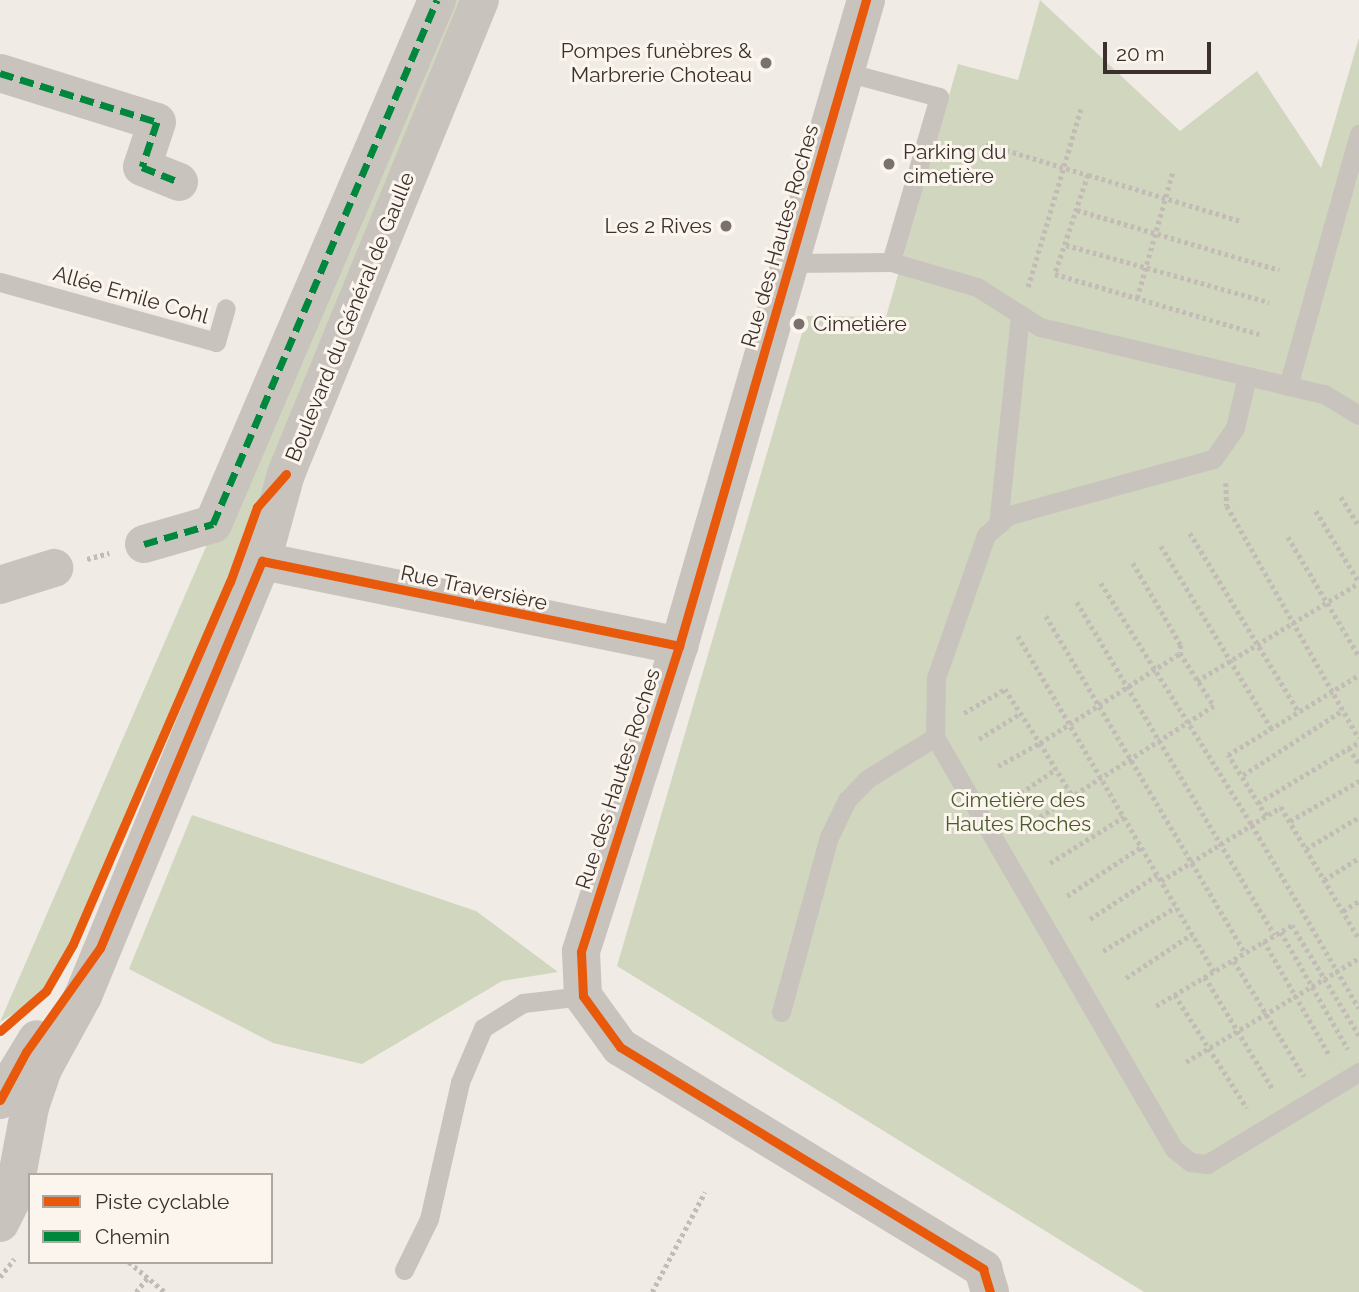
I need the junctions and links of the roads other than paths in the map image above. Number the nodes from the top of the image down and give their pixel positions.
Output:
1 (437, 0) edge
2 (480, 0) edge
3 (866, 0) edge
4 (845, 72) junction
5 (0, 73) edge
6 (1359, 134) edge
7 (179, 182) dead end
8 (891, 262) junction
9 (791, 263) junction
10 (0, 282) edge
11 (226, 308) dead end
12 (1020, 314) junction
13 (1247, 376) junction
14 (1288, 386) junction
15 (1359, 415) edge
16 (998, 525) junction
17 (144, 544) road end
18 (262, 561) junction
19 (54, 568) road end
20 (0, 585) edge
21 (679, 646) junction
22 (935, 737) junction
23 (100, 948) junction
24 (583, 996) junction
25 (781, 1012) dead end
26 (1359, 1072) edge
27 (0, 1100) edge
28 (0, 1223) edge
29 (404, 1270) dead end
30 (990, 1292) edge

1 - 17 street, Boulevard du Général de Gaulle
2 - 18 street, Boulevard du Général de Gaulle
3 - 4 street, Rue des Hautes Roches
4 - 8 lane
4 - 9 street, Rue des Hautes Roches
5 - 7 street
6 - 14 lane
8 - 9 lane
8 - 12 lane
9 - 21 street, Rue des Hautes Roches
10 - 11 lane, Allée Emile Cohl
12 - 13 lane
12 - 16 lane
13 - 14 lane
13 - 16 lane
14 - 15 lane
16 - 22 lane
18 - 21 street, Rue Traversière
18 - 23 street, Boulevard du Général de Gaulle
19 - 20 street
21 - 24 street, Rue des Hautes Roches
22 - 25 lane
22 - 26 lane
23 - 27 street, Boulevard du Général de Gaulle
23 - 28 street, Boulevard du Général de Gaulle
24 - 29 lane
24 - 30 street

